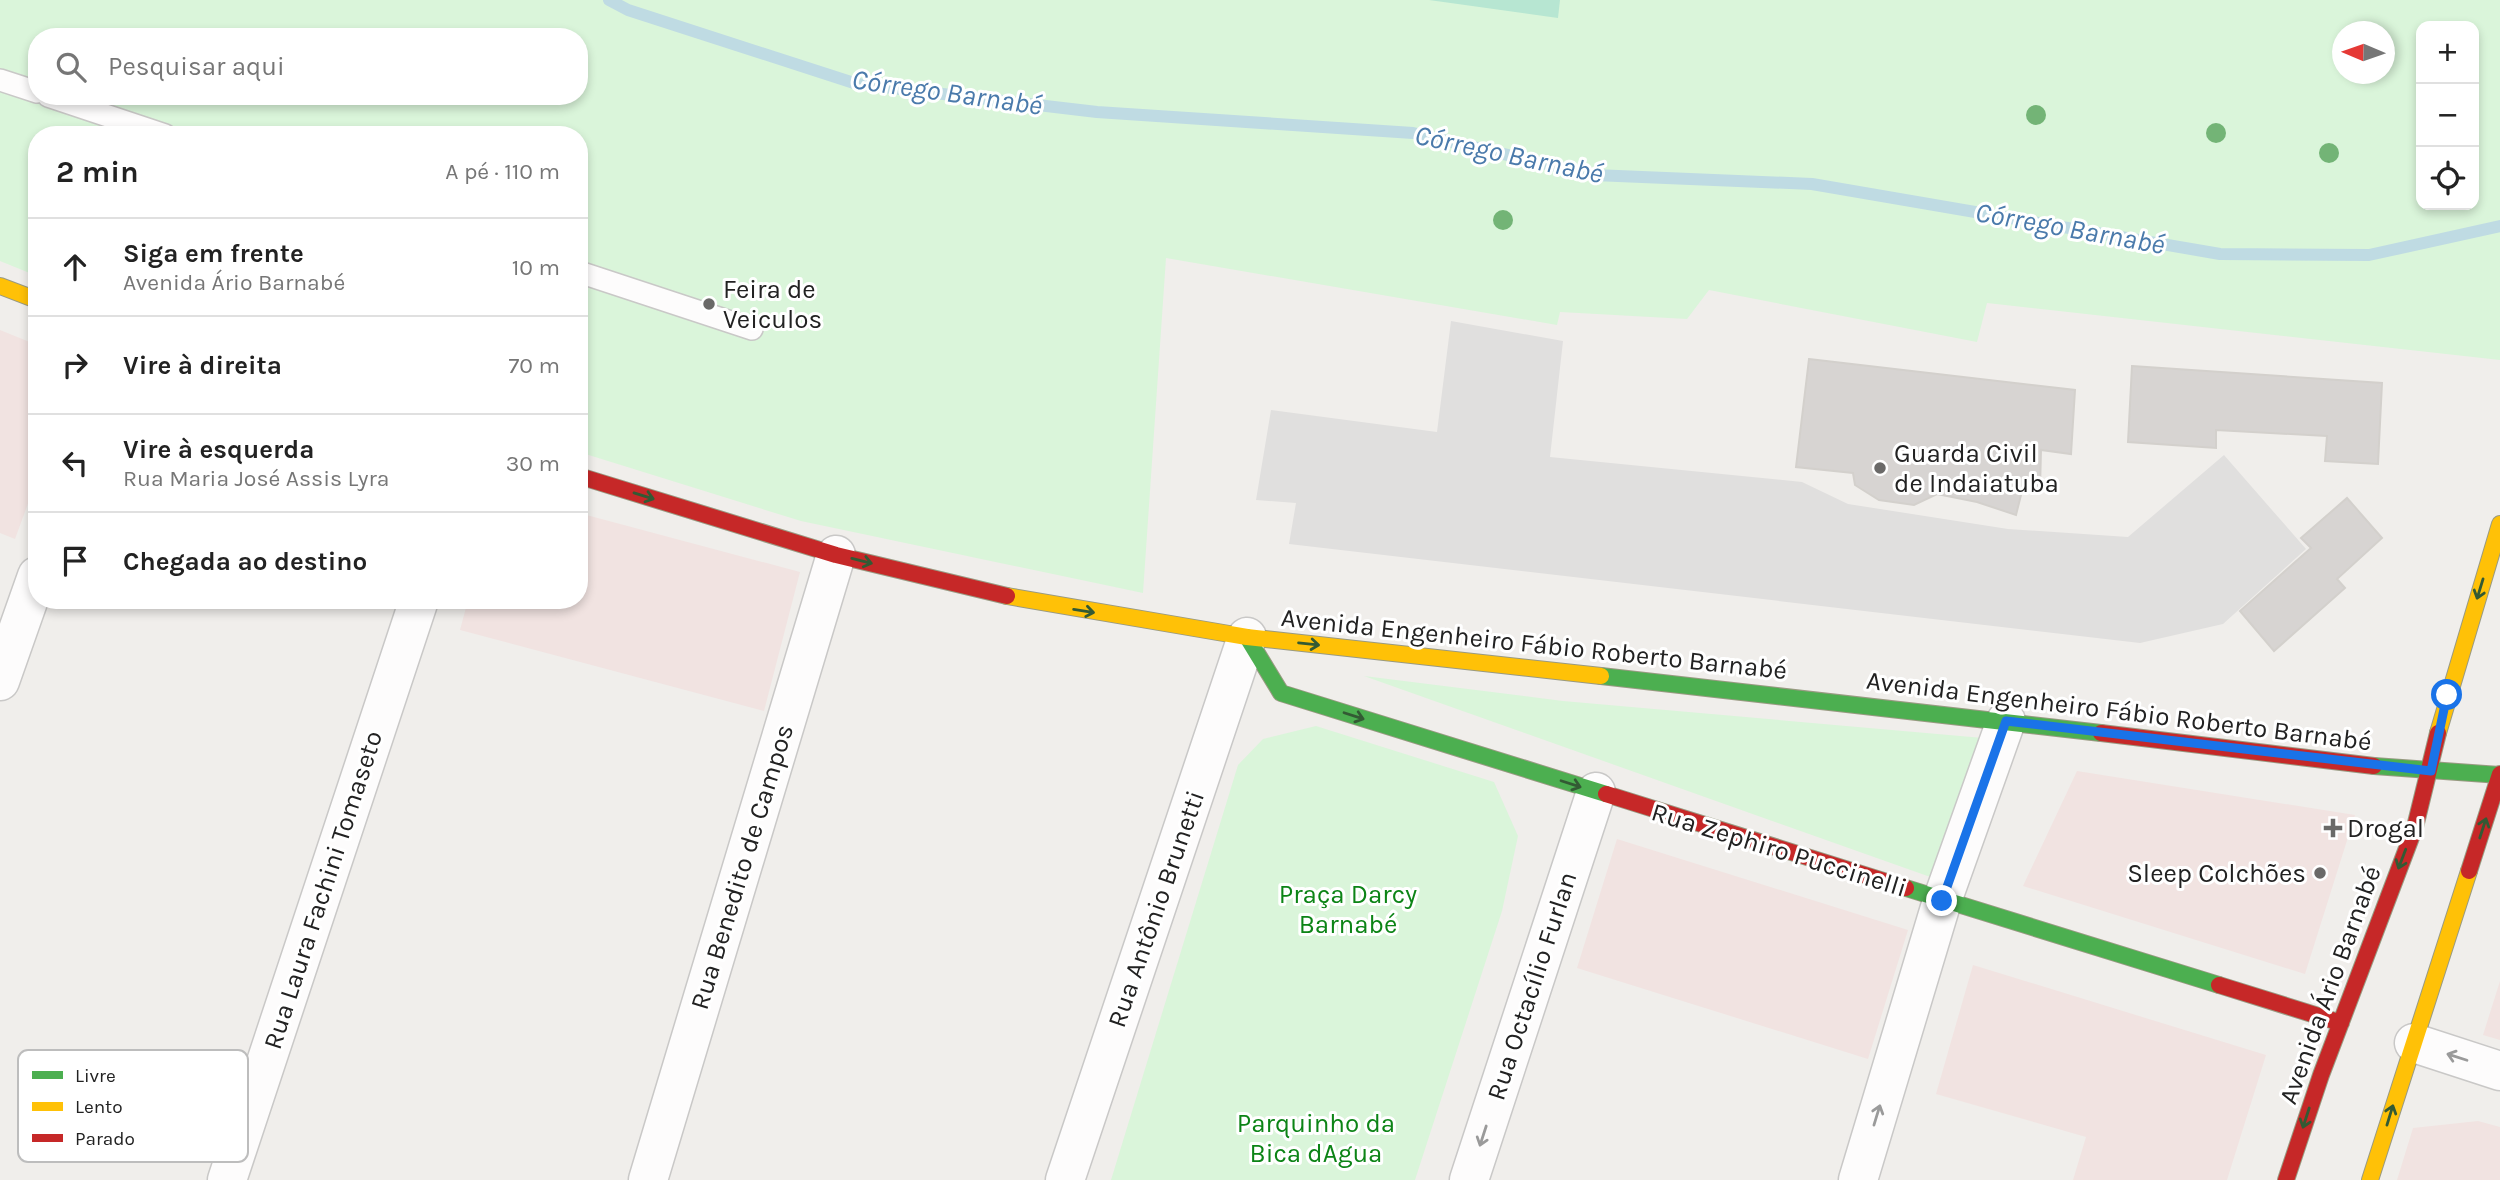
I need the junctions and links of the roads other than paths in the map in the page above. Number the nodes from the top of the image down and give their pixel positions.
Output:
1 (0, 80) edge
2 (28, 89) edge
3 (75, 105) edge
4 (138, 126) edge
5 (588, 275) edge
6 (0, 286) edge
7 (28, 297) edge
8 (752, 329) dead end
9 (588, 479) edge
10 (2500, 524) edge
11 (836, 555) junction
12 (28, 602) edge
13 (416, 609) edge
14 (1247, 638) junction
15 (0, 681) edge
16 (2006, 721) junction
17 (2431, 771) junction
18 (2500, 775) edge
19 (1595, 792) junction
20 (1942, 901) junction
21 (2341, 1023) junction
22 (2414, 1043) junction
23 (2500, 1071) edge
24 (248, 1117) edge
25 (233, 1162) edge
26 (227, 1180) edge
27 (648, 1180) edge
28 (1065, 1180) edge
29 (1469, 1180) edge
30 (1858, 1180) edge
31 (2286, 1180) edge
32 (2370, 1180) edge

1 - 2 lane
3 - 4 lane
5 - 8 lane
6 - 7 main road
9 -> 11 main road, Avenida Engenheiro Fábio Roberto Barnabé
10 -> 17 main road, Avenida Ário Barnabé
11 -> 14 main road, Avenida Engenheiro Fábio Roberto Barnabé
11 - 27 street, Rua Benedito de Campos
12 - 15 street
13 - 24 street, Rua Laura Fachini Tomaseto
14 -> 16 main road, Avenida Engenheiro Fábio Roberto Barnabé
14 -> 19 main road, Rua Zephiro Puccinelli
14 - 28 street, Rua Antônio Brunetti
16 - 17 main road, Avenida Engenheiro Fábio Roberto Barnabé
16 - 20 street
17 - 18 main road, Avenida Engenheiro Fábio Roberto Barnabé
17 -> 21 main road, Avenida Ário Barnabé
22 -> 18 main road
19 - 20 main road, Rua Zephiro Puccinelli
19 -> 29 street, Rua Octacílio Furlan
20 - 21 main road, Rua Zephiro Puccinelli
30 -> 20 street
21 -> 31 main road, Avenida Ário Barnabé
23 -> 22 street
32 -> 22 main road
25 - 26 street, Rua Laura Fachini Tomaseto

